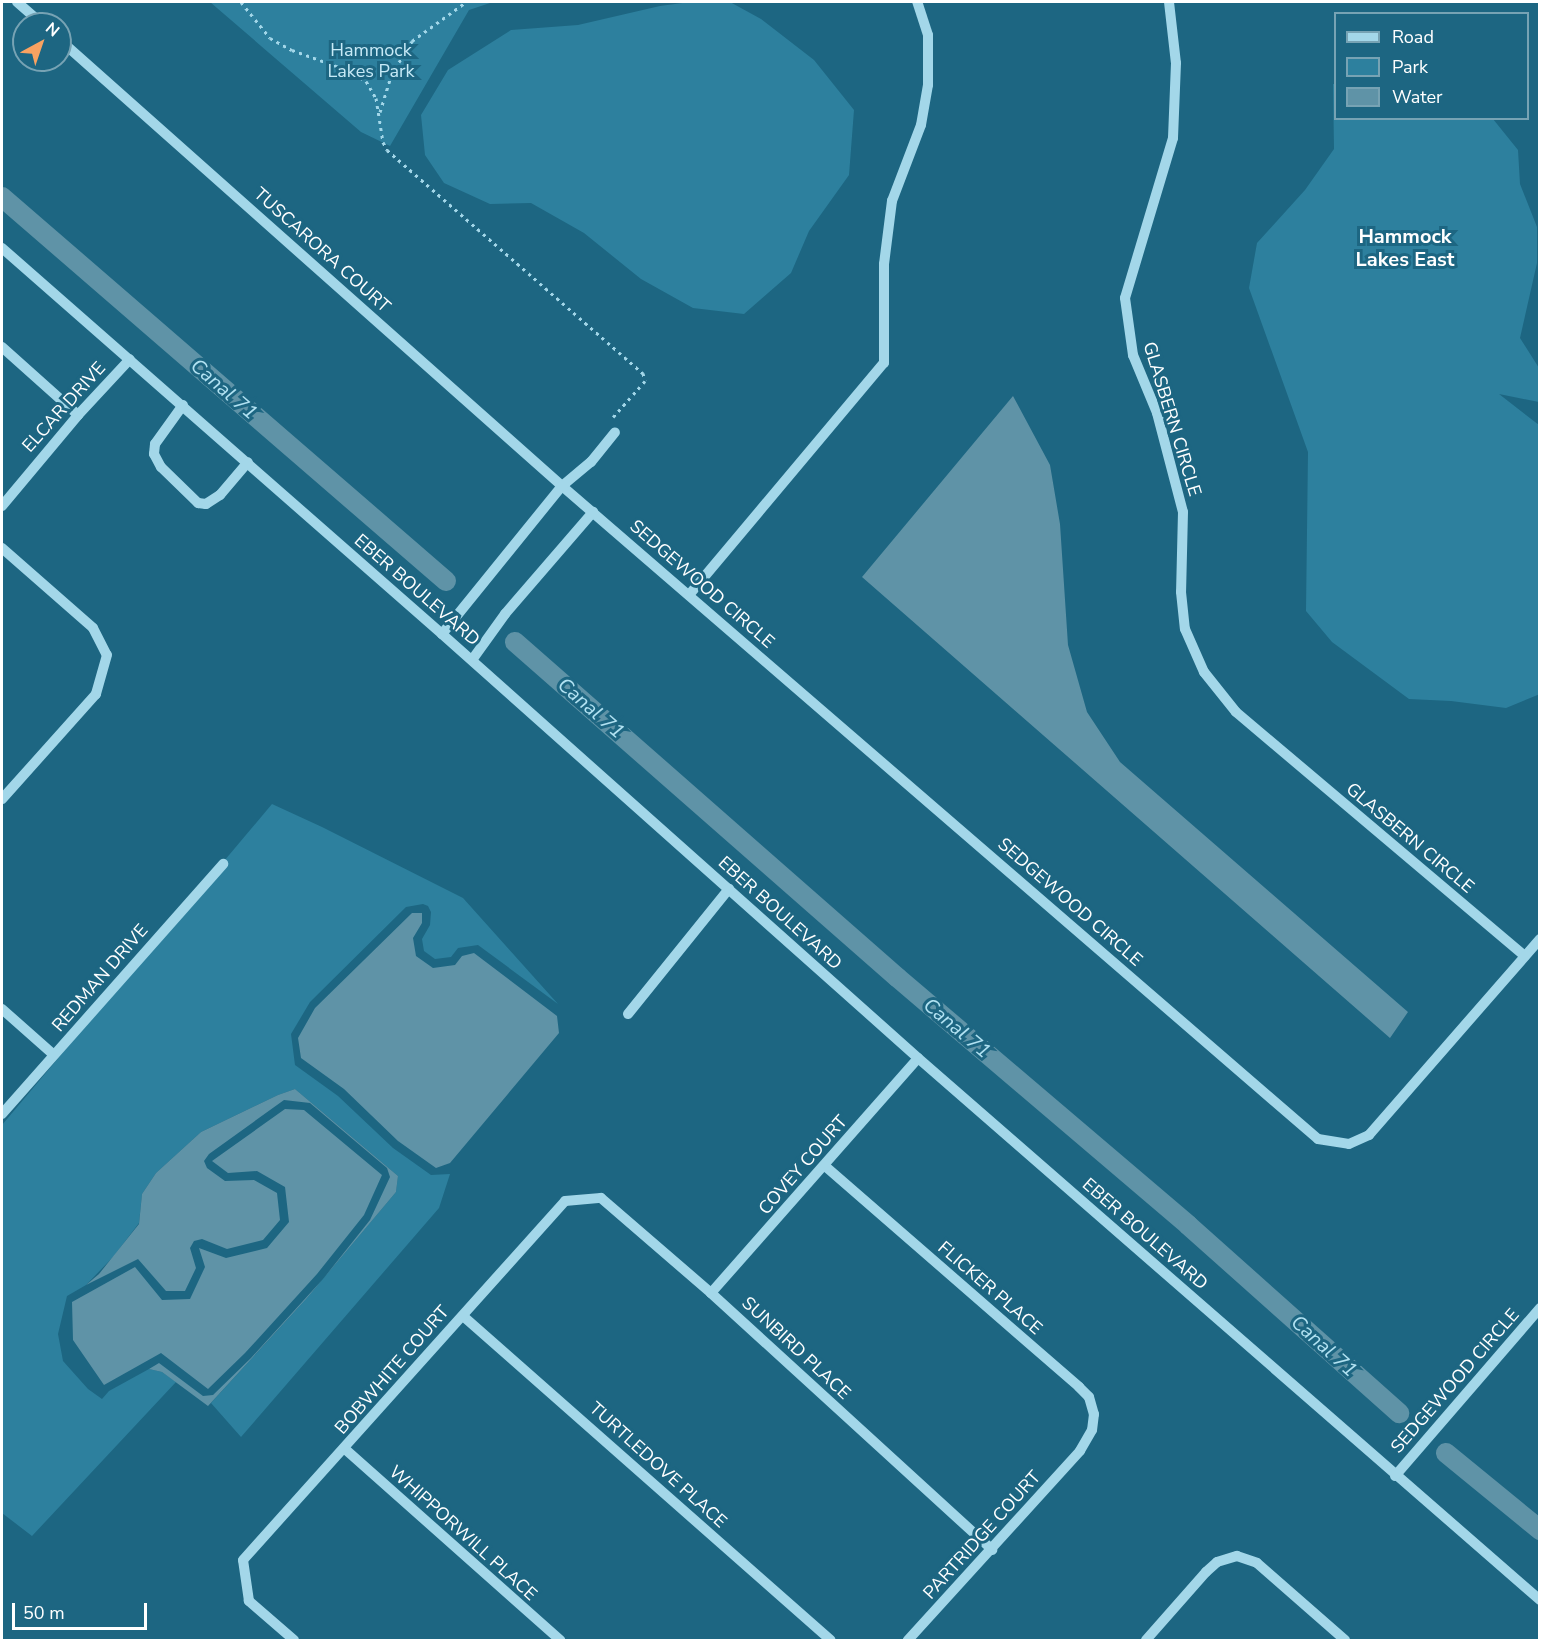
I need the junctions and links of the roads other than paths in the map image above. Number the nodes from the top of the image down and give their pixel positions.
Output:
1 (17, 2) edge
2 (917, 2) edge
3 (1169, 2) edge
4 (28, 12) edge
5 (72, 51) edge
6 (2, 248) edge
7 (2, 347) edge
8 (130, 358) junction
9 (183, 405) junction
10 (78, 415) junction
11 (611, 428) road end
12 (248, 462) junction
13 (562, 486) junction
14 (2, 506) edge
15 (592, 512) junction
16 (2, 548) edge
17 (689, 596) junction
18 (442, 634) junction
19 (472, 660) junction
20 (2, 799) edge
21 (223, 864) dead end
22 (729, 889) junction
23 (1539, 939) edge
24 (1525, 956) junction
25 (2, 1009) edge
26 (628, 1014) dead end
27 (54, 1055) junction
28 (918, 1058) junction
29 (2, 1113) edge
30 (825, 1166) junction
31 (565, 1201) joint
32 (711, 1293) junction
33 (1539, 1308) edge
34 (463, 1316) junction
35 (1530, 1319) junction
36 (1539, 1328) edge
37 (345, 1449) junction
38 (1080, 1451) joint
39 (1395, 1476) junction
40 (992, 1550) junction
41 (1539, 1600) edge
42 (294, 1641) edge
43 (560, 1641) edge
44 (830, 1641) edge
45 (908, 1641) edge
46 (1146, 1641) edge
47 (1345, 1641) edge

1 - 4 street
2 - 17 street
3 - 24 street, GLASBERN CIRCLE
5 - 13 street, TUSCARORA COURT
6 - 8 street, EBER BOULEVARD
7 - 10 street
8 - 9 street, EBER BOULEVARD
8 - 10 street, ELCAR DRIVE
9 - 12 street, EBER BOULEVARD
9 - 12 street
10 - 14 street, ELCAR DRIVE
11 - 13 street
12 - 18 street, EBER BOULEVARD
13 - 15 street, SEDGEWOOD CIRCLE
13 - 18 street
15 - 17 street, SEDGEWOOD CIRCLE
15 - 19 street
16 - 20 street
17 - 24 street, SEDGEWOOD CIRCLE
18 - 19 street, EBER BOULEVARD
19 - 22 street, EBER BOULEVARD
21 - 27 street, REDMAN DRIVE
22 - 26 street
22 - 28 street, EBER BOULEVARD
23 - 24 street, SEDGEWOOD CIRCLE
25 - 27 street
27 - 29 street, REDMAN DRIVE
28 - 30 street, COVEY COURT
28 - 39 street, EBER BOULEVARD
30 - 32 street, COVEY COURT
30 - 38 street, FLICKER PLACE
31 - 32 street, SUNBIRD PLACE
31 - 34 street, BOBWHITE COURT
32 - 40 street, SUNBIRD PLACE
33 - 35 street, SEDGEWOOD CIRCLE
34 - 37 street, BOBWHITE COURT
34 - 44 street, TURTLEDOVE PLACE
35 - 36 street
35 - 39 street, SEDGEWOOD CIRCLE
37 - 42 street, BOBWHITE COURT
37 - 43 street, WHIPPORWILL PLACE
38 - 40 street, PARTRIDGE COURT
39 - 41 street, EBER BOULEVARD
40 - 45 street, PARTRIDGE COURT
46 - 47 street

